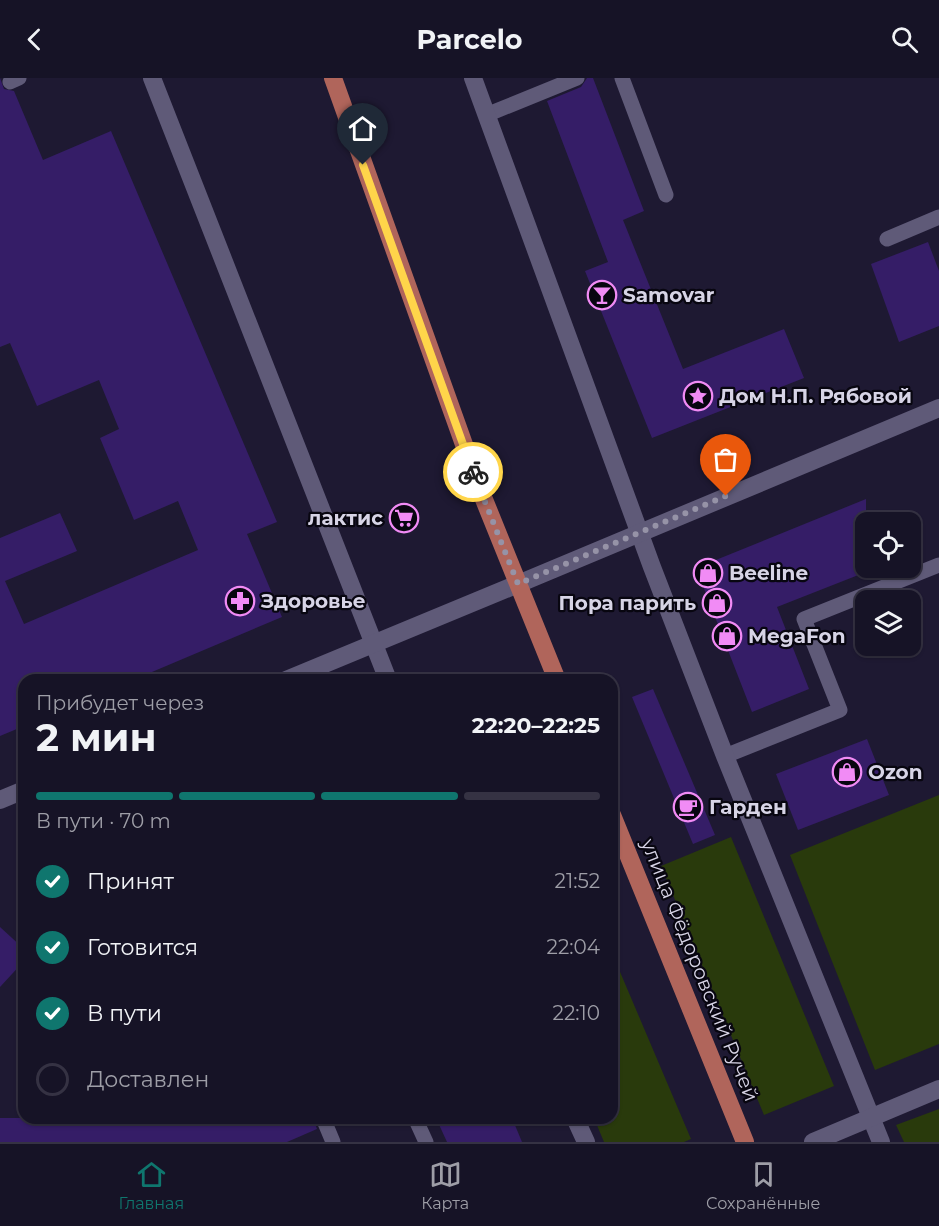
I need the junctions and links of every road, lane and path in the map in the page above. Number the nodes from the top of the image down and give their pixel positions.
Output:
1 (152, 78) edge
2 (333, 78) edge
3 (473, 78) edge
4 (577, 78) edge
5 (622, 78) edge
6 (486, 115) junction
7 (666, 195) dead end
8 (939, 217) edge
9 (887, 239) dead end
10 (939, 408) edge
11 (639, 532) junction
12 (939, 565) edge
13 (518, 584) junction
14 (373, 642) junction
15 (300, 674) edge
16 (386, 674) edge
17 (555, 674) edge
18 (725, 756) junction
19 (18, 792) edge
20 (0, 800) edge
21 (618, 830) edge
22 (939, 1089) edge
23 (869, 1117) junction
24 (326, 1124) edge
25 (418, 1124) edge
26 (578, 1124) edge
27 (333, 1142) edge
28 (426, 1142) edge
29 (586, 1142) edge
30 (745, 1142) edge
31 (813, 1142) edge
32 (881, 1142) edge

1 - 14 street
2 - 13 main road
3 - 6 street
4 - 6 lane
5 - 7 lane
6 - 11 street
8 - 9 lane
10 - 11 street
11 - 13 street
11 - 18 street
12 - 18 lane
13 - 14 street
13 - 17 main road
14 - 15 street
14 - 16 street
18 - 23 street
19 - 20 street
21 - 30 main road, улица Фёдоровский Ручей
22 - 23 street
23 - 31 street
23 - 32 street
24 - 27 lane
25 - 28 lane
26 - 29 street

